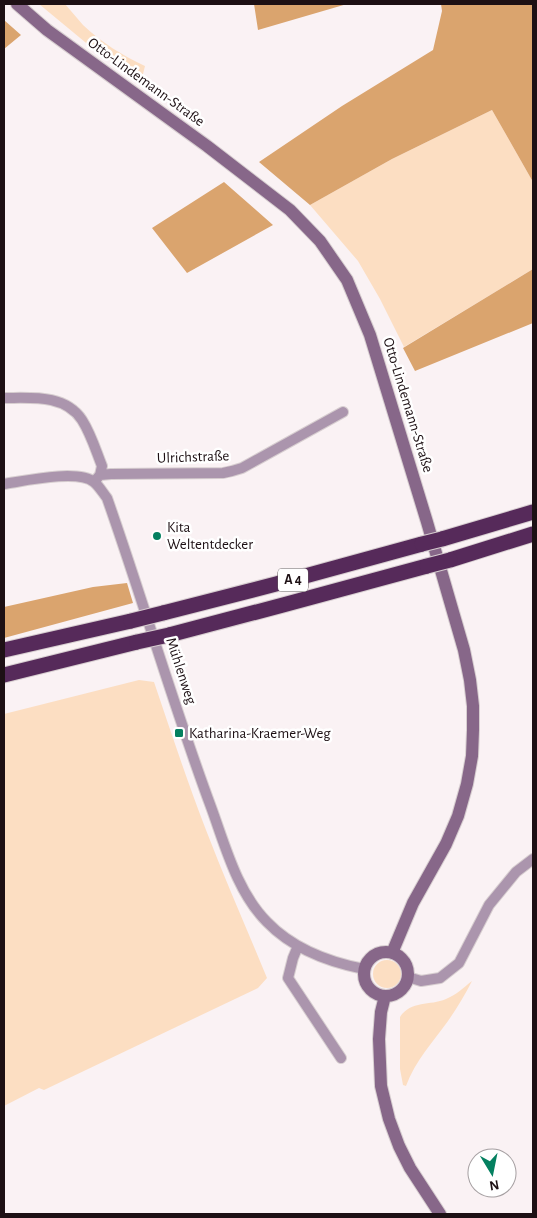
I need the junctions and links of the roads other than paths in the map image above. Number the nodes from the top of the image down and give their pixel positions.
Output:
1 (17, 4) edge
2 (4, 398) edge
3 (343, 412) dead end
4 (96, 478) junction
5 (4, 484) edge
6 (533, 512) edge
7 (533, 534) edge
8 (4, 650) edge
9 (4, 674) edge
10 (533, 859) edge
11 (298, 946) junction
12 (392, 953) junction
13 (364, 969) junction
14 (408, 977) junction
15 (385, 996) junction
16 (341, 1058) dead end
17 (440, 1214) edge

1 - 12 street, Otto-Lindemann-Straße
2 - 4 street
3 - 4 street, Ulrichstraße
4 - 5 street
4 - 11 street, Mühlenweg
6 - 8 highway, A 4, bridge
7 - 9 highway, A 4, bridge
10 - 14 street
11 - 13 street, Mühlenweg
11 - 16 street
12 - 13 street
12 - 14 street
13 - 15 street
14 - 15 street
15 - 17 street

